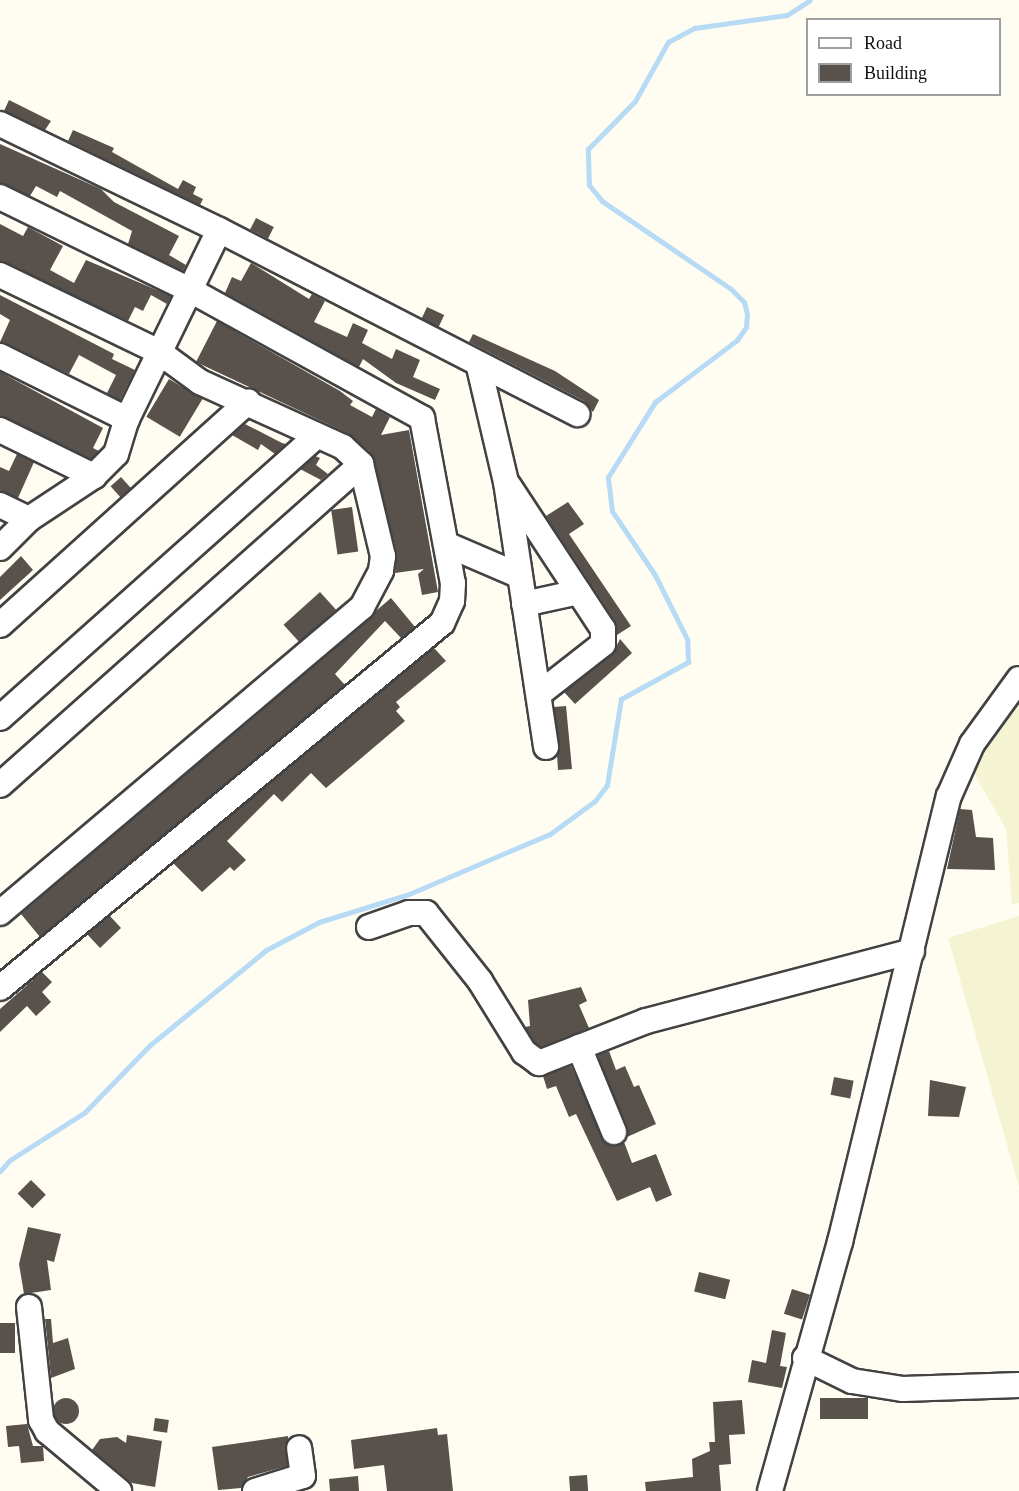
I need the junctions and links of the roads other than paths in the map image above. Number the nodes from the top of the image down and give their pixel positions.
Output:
1 (0, 124) edge
2 (0, 197) edge
3 (219, 230) junction
4 (0, 275) edge
5 (190, 291) junction
6 (159, 352) junction
7 (0, 356) edge
8 (479, 367) junction
9 (248, 402) junction
10 (577, 414) dead end
11 (127, 418) junction
12 (0, 430) edge
13 (315, 437) junction
14 (361, 464) junction
15 (94, 476) junction
16 (506, 482) junction
17 (0, 505) edge
18 (29, 519) junction
19 (448, 545) junction
20 (0, 548) edge
21 (518, 575) junction
22 (579, 592) junction
23 (524, 604) junction
24 (0, 625) edge
25 (1019, 679) edge
26 (538, 694) junction
27 (0, 718) edge
28 (546, 747) dead end
29 (0, 785) edge
30 (0, 913) edge
31 (369, 927) dead end
32 (912, 951) junction
33 (0, 988) edge
34 (579, 1047) junction
35 (614, 1132) dead end
36 (29, 1307) dead end
37 (805, 1358) junction
38 (1019, 1385) edge
39 (299, 1448) dead end
40 (119, 1491) edge
41 (255, 1491) edge
42 (770, 1491) edge

1 - 3 street
2 - 5 street
3 - 5 street
3 - 8 street
4 - 6 street
5 - 6 street
5 - 19 street
6 - 9 street
6 - 11 street
7 - 11 street
8 - 10 street
8 - 16 street
9 - 13 street
9 - 24 street
11 - 15 street
12 - 15 street
13 - 14 street
13 - 27 street
14 - 29 street
14 - 30 street
15 - 18 street
16 - 21 street
16 - 22 street
17 - 18 street
18 - 20 street
19 - 21 street
19 - 33 street
21 - 23 street
22 - 23 street
22 - 26 street
23 - 26 street
25 - 32 street
26 - 28 street
31 - 34 street
32 - 34 street
32 - 37 street
34 - 35 street
36 - 40 street
37 - 38 street
37 - 42 street
39 - 41 street

